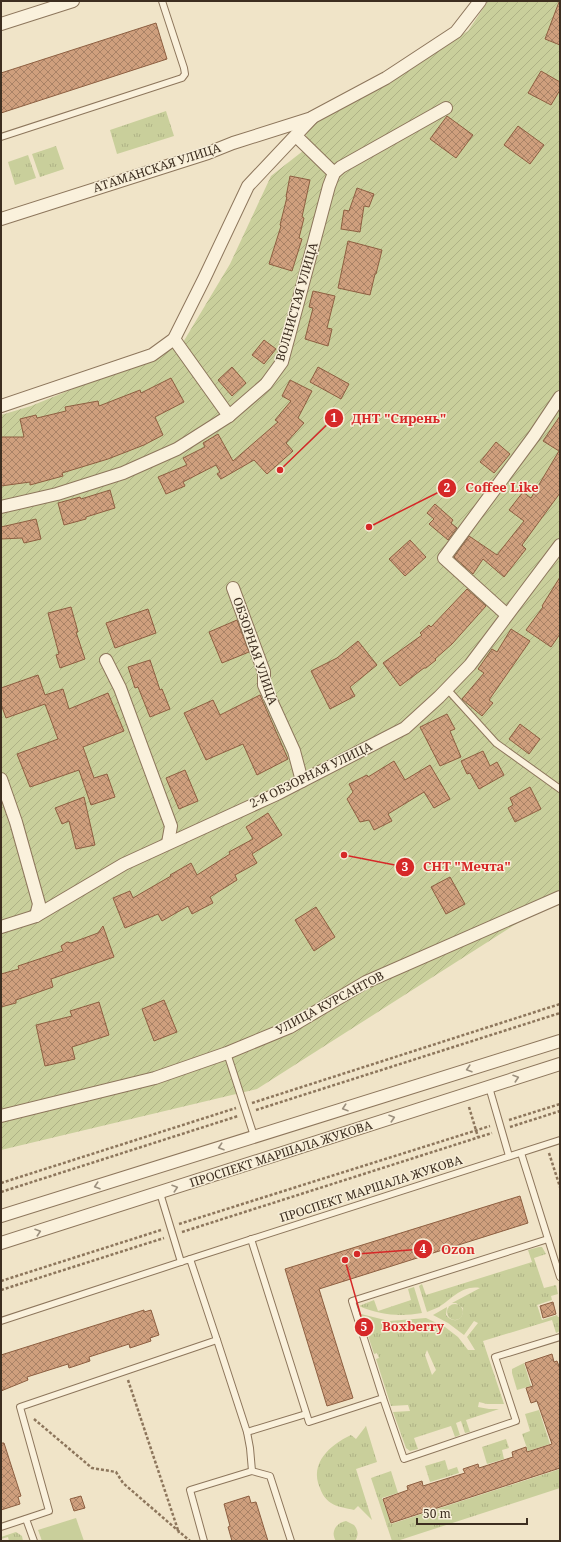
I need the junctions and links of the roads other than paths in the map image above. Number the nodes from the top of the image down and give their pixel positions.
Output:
1 (73, 1) edge
2 (162, 1) edge
3 (480, 1) edge
4 (1, 24) edge
5 (446, 108) dead end
6 (313, 117) junction
7 (296, 136) junction
8 (1, 137) edge
9 (334, 173) junction
10 (1, 219) edge
11 (174, 339) junction
12 (560, 397) edge
13 (1, 406) edge
14 (229, 416) junction
15 (1, 507) edge
16 (560, 546) edge
17 (234, 588) dead end
18 (507, 614) junction
19 (106, 660) dead end
20 (447, 689) junction
21 (1, 779) edge
22 (302, 781) junction
23 (560, 789) edge
24 (168, 843) junction
25 (560, 897) edge
26 (36, 916) junction
27 (1, 927) edge
28 (560, 1040) edge
29 (227, 1053) junction
30 (560, 1064) edge
31 (489, 1087) junction
32 (1, 1116) edge
33 (254, 1136) junction
34 (560, 1140) edge
35 (520, 1153) junction
36 (509, 1156) junction
37 (160, 1193) junction
38 (1, 1216) edge
39 (251, 1239) junction
40 (548, 1239) junction
41 (1, 1244) edge
42 (190, 1259) junction
43 (181, 1262) junction
44 (560, 1277) edge
45 (1, 1321) edge
46 (560, 1337) edge
47 (217, 1340) junction
48 (383, 1398) junction
49 (306, 1414) junction
50 (247, 1432) junction
51 (252, 1471) junction
52 (26, 1519) junction
53 (1, 1527) edge
54 (34, 1541) edge
55 (204, 1541) edge
56 (291, 1541) edge

1 - 4 street
2 - 8 lane
3 - 6 street
5 - 9 street
6 - 7 street
6 - 10 street, АТАМАНСКАЯ УЛИЦА
7 - 9 street
7 - 11 street
9 - 14 street, ВОЛНИСТАЯ УЛИЦА
11 - 13 street
11 - 14 street
12 - 18 street
14 - 15 street, ВОЛНИСТАЯ УЛИЦА
16 - 18 street, 2-Я ОБЗОРНАЯ УЛИЦА
17 - 22 street, ОБЗОРНАЯ УЛИЦА
18 - 20 street, 2-Я ОБЗОРНАЯ УЛИЦА
19 - 24 street
20 - 22 street, 2-Я ОБЗОРНАЯ УЛИЦА
20 - 23 lane
21 - 26 street
22 - 24 street, 2-Я ОБЗОРНАЯ УЛИЦА
24 - 26 street, 2-Я ОБЗОРНАЯ УЛИЦА
25 - 29 street, УЛИЦА КУРСАНТОВ
26 - 27 street, 2-Я ОБЗОРНАЯ УЛИЦА
28 -> 33 street, ПРОСПЕКТ МАРШАЛА ЖУКОВА
29 - 32 street, УЛИЦА КУРСАНТОВ
29 - 33 lane
31 -> 30 street, ПРОСПЕКТ МАРШАЛА ЖУКОВА
31 - 36 lane
37 -> 31 street, ПРОСПЕКТ МАРШАЛА ЖУКОВА
33 -> 38 street, ПРОСПЕКТ МАРШАЛА ЖУКОВА
34 - 35 lane, ПРОСПЕКТ МАРШАЛА ЖУКОВА
35 - 36 lane, ПРОСПЕКТ МАРШАЛА ЖУКОВА
35 - 40 lane
36 - 39 lane, ПРОСПЕКТ МАРШАЛА ЖУКОВА
41 -> 37 street, ПРОСПЕКТ МАРШАЛА ЖУКОВА
37 - 43 lane
39 - 42 lane, ПРОСПЕКТ МАРШАЛА ЖУКОВА
39 - 49 lane
40 - 44 lane
40 - 48 lane
42 - 43 lane, ПРОСПЕКТ МАРШАЛА ЖУКОВА
42 - 47 lane
43 - 45 lane, ПРОСПЕКТ МАРШАЛА ЖУКОВА
46 - 48 lane
47 - 50 lane
47 - 52 lane
48 - 49 lane
49 - 50 lane
50 - 51 lane
51 - 55 lane
51 - 56 lane
52 - 53 lane
52 - 54 lane

